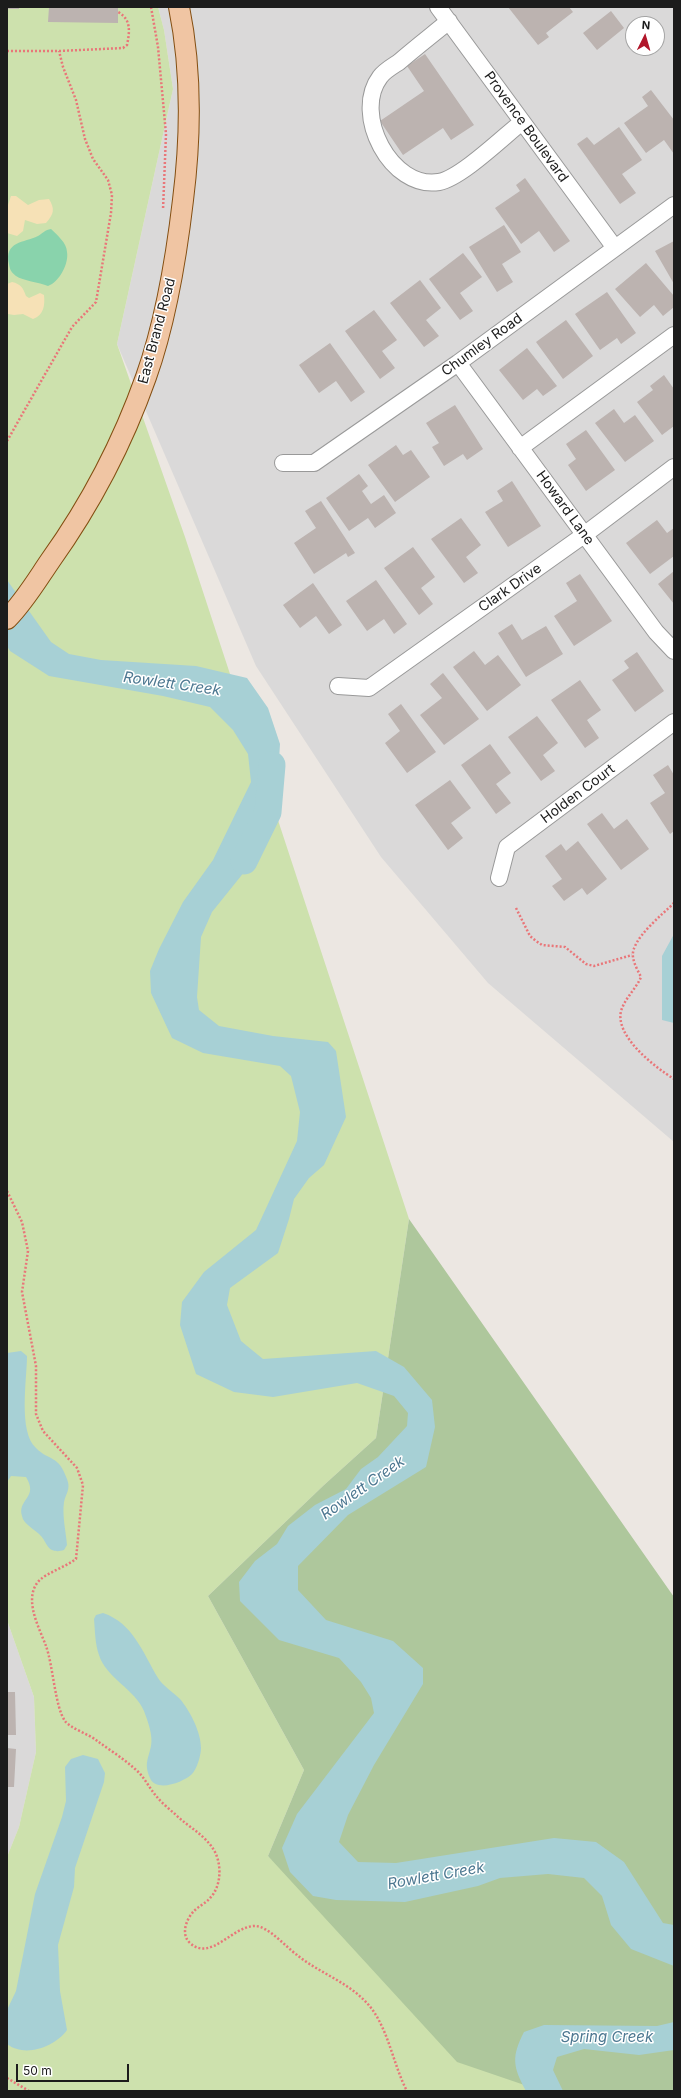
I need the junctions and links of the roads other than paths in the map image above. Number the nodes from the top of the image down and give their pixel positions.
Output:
1 (179, 7) edge
2 (438, 7) edge
3 (448, 22) junction
4 (522, 122) junction
5 (674, 204) edge
6 (615, 248) junction
7 (674, 335) edge
8 (458, 363) junction
9 (520, 448) junction
10 (282, 463) dead end
11 (674, 467) edge
12 (584, 535) junction
13 (7, 619) edge
14 (674, 651) edge
15 (338, 686) dead end
16 (674, 722) edge
17 (499, 878) dead end

1 - 13 main road, East Brand Road
2 - 3 street, Provence Boulevard
3 - 4 street, Provence Boulevard
3 - 4 street
4 - 6 street, Provence Boulevard
5 - 6 street, Chumley Road
6 - 8 street, Chumley Road
7 - 9 street
8 - 9 street, Howard Lane
8 - 10 street, Chumley Road
9 - 12 street, Howard Lane
11 - 12 street, Clark Drive
12 - 14 street, Howard Lane
12 - 15 street, Clark Drive
16 - 17 street, Holden Court

